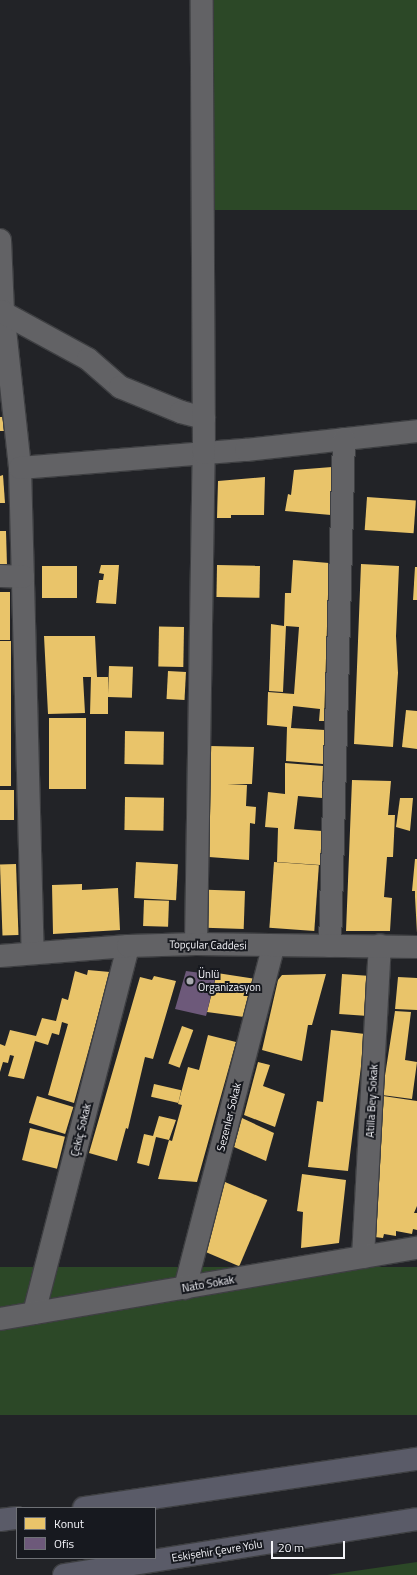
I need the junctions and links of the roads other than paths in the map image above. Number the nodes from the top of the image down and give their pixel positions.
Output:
1 (202, 0) edge
2 (0, 240) edge
3 (2, 311) edge
4 (204, 418) junction
5 (417, 431) edge
6 (344, 439) junction
7 (204, 453) junction
8 (20, 468) junction
9 (0, 576) edge
10 (23, 577) junction
11 (196, 944) junction
12 (380, 945) junction
13 (128, 946) junction
14 (330, 946) junction
15 (273, 947) junction
16 (417, 947) edge
17 (33, 953) junction
18 (0, 956) edge
19 (417, 1248) edge
20 (363, 1257) junction
21 (185, 1288) junction
22 (34, 1313) junction
23 (0, 1319) edge
24 (417, 1459) edge
25 (91, 1507) edge
26 (16, 1518) edge
27 (417, 1519) edge
28 (0, 1520) edge
29 (64, 1575) edge

1 - 4 street
2 - 3 street
3 - 4 street
3 - 8 street
4 - 7 street
5 - 6 street
6 - 7 street
6 - 14 street
7 - 8 street
7 - 11 street
8 - 10 street
9 - 10 street
10 - 17 street
11 - 13 street, Topçular Caddesi
11 - 15 street, Topçular Caddesi
12 - 14 street, Topçular Caddesi
12 - 16 street, Topçular Caddesi
12 - 20 street, Atilla Bey Sokak
13 - 17 street, Topçular Caddesi
13 - 22 street, Çekiç Sokak
14 - 15 street, Topçular Caddesi
15 - 21 street, Sezenler Sokak
17 - 18 street, Topçular Caddesi
19 - 20 street, Nato Sokak
20 - 21 street, Nato Sokak
21 - 22 street, Nato Sokak
22 - 23 street, Nato Sokak
24 - 25 highway
26 - 28 highway
27 - 29 highway, Eskişehir Çevre Yolu

